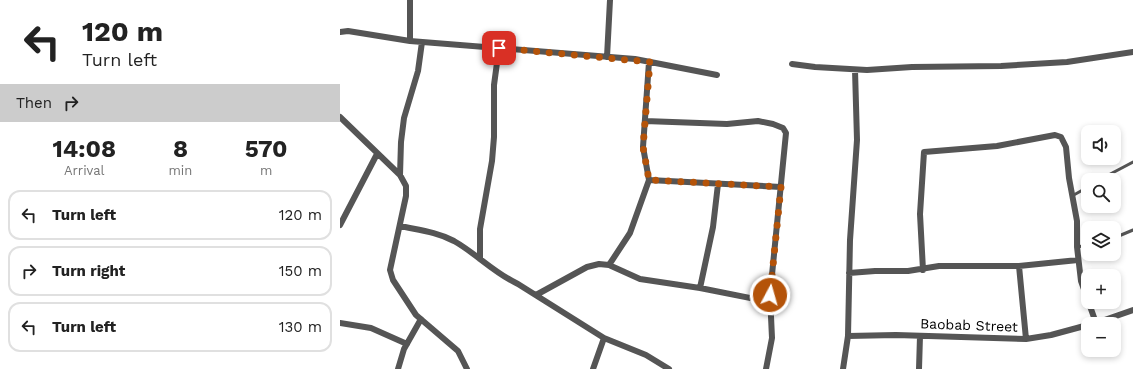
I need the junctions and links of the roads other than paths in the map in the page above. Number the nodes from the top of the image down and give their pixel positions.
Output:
1 (410, 0) edge
2 (610, 0) edge
3 (340, 32) edge
4 (410, 41) junction
5 (422, 42) junction
6 (499, 48) junction
7 (1133, 52) edge
8 (606, 57) junction
9 (650, 62) junction
10 (792, 64) dead end
11 (855, 70) junction
12 (717, 75) dead end
13 (340, 117) edge
14 (645, 121) junction
15 (377, 154) junction
16 (1133, 162) edge
17 (1112, 173) edge
18 (400, 175) junction
19 (649, 180) junction
20 (718, 184) junction
21 (781, 187) junction
22 (1081, 191) edge
23 (1072, 196) junction
24 (340, 225) edge
25 (400, 226) junction
26 (1133, 230) edge
27 (1121, 235) edge
28 (1081, 247) edge
29 (1077, 248) junction
30 (480, 259) junction
31 (1078, 260) junction
32 (610, 265) junction
33 (1019, 266) junction
34 (923, 270) junction
35 (849, 274) junction
36 (700, 288) junction
37 (536, 295) junction
38 (770, 302) junction
39 (1133, 310) edge
40 (1092, 317) edge
41 (1114, 317) edge
42 (421, 319) junction
43 (340, 322) edge
44 (1081, 327) edge
45 (848, 336) junction
46 (920, 336) junction
47 (604, 338) junction
48 (1026, 339) junction
49 (407, 344) junction
50 (658, 367) edge
51 (398, 369) edge
52 (467, 369) edge
53 (593, 369) edge
54 (669, 369) edge
55 (766, 369) edge
56 (843, 369) edge
57 (919, 369) edge

1 - 4 street
2 - 8 street
3 - 4 street
4 - 5 street
5 - 6 street
5 - 18 street
6 - 8 street
6 - 30 street
7 - 11 street
8 - 9 street
9 - 12 street
9 - 14 street
10 - 11 street
11 - 35 street
13 - 15 street
14 - 19 street
14 - 21 street
15 - 18 street
15 - 24 street
16 - 17 lane
18 - 25 street
19 - 20 street
19 - 32 street
20 - 21 street
20 - 36 street
21 - 38 street
22 - 23 lane
23 - 29 street
23 - 34 street
25 - 30 street
25 - 42 street
26 - 27 lane
28 - 29 lane
29 - 31 street
30 - 37 street
31 - 33 street
31 - 40 street
32 - 36 street
32 - 37 street
33 - 34 street
33 - 48 street
34 - 35 street
35 - 45 street
36 - 38 street
37 - 47 street
38 - 55 street
39 - 41 street
42 - 49 street
42 - 52 street
43 - 49 street
44 - 48 street, Baobab Street
45 - 46 street, Baobab Street
45 - 56 street
46 - 48 street, Baobab Street
46 - 57 street
47 - 50 street
47 - 53 street
49 - 51 street
50 - 54 street

